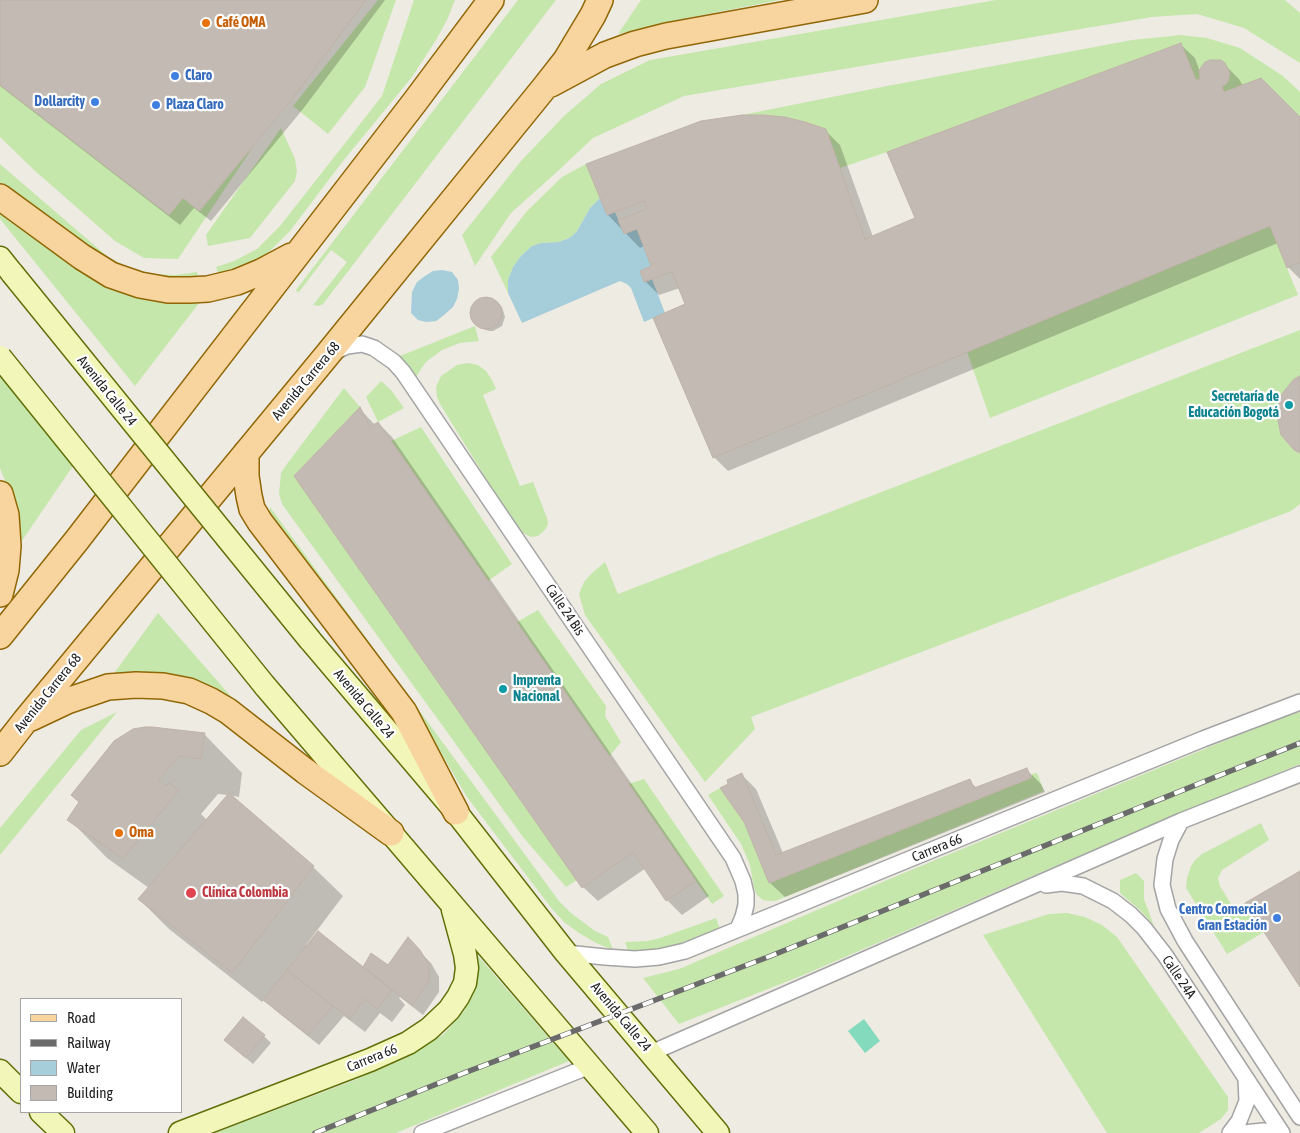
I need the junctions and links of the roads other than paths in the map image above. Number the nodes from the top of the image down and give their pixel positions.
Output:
1 (467, 0) edge
2 (491, 0) edge
3 (600, 0) edge
4 (865, 0) edge
5 (454, 50) junction
6 (544, 88) junction
7 (0, 198) edge
8 (299, 251) junction
9 (6, 265) edge
10 (328, 354) junction
11 (0, 357) edge
12 (246, 453) junction
13 (0, 494) edge
14 (0, 594) edge
15 (0, 636) edge
16 (1300, 702) edge
17 (25, 721) junction
18 (0, 753) edge
19 (1300, 774) edge
20 (456, 812) junction
21 (1181, 821) junction
22 (391, 833) junction
23 (1032, 887) junction
24 (450, 902) junction
25 (738, 929) junction
26 (566, 953) junction
27 (651, 1054) junction
28 (590, 1066) junction
29 (0, 1072) edge
30 (1246, 1078) junction
31 (20, 1091) edge
32 (42, 1113) edge
33 (1300, 1117) edge
34 (63, 1133) edge
35 (180, 1133) edge
36 (422, 1133) edge
37 (647, 1133) edge
38 (718, 1133) edge
39 (1230, 1133) edge
40 (1244, 1133) edge
41 (1282, 1133) edge

1 - 5 main road
2 - 5 main road
3 - 6 main road, Avenida Carrera 68
4 - 6 main road
5 - 8 main road
6 - 10 main road, Avenida Carrera 68
7 - 8 main road
8 - 15 main road
9 - 20 main road, Avenida Calle 24, bridge
10 - 12 main road, Avenida Carrera 68
10 - 25 street, Calle 24 Bis
11 - 22 main road, bridge
12 - 17 main road, Avenida Carrera 68
12 - 20 main road
13 - 14 main road
16 - 25 street, Carrera 66
17 - 18 main road, Avenida Carrera 68
17 - 22 main road
19 - 21 street
20 - 26 main road, Avenida Calle 24
21 - 23 street
21 - 33 street, Calle 24A
22 - 24 main road
23 - 27 street
23 - 30 street, Calle 24A
24 - 28 main road
24 - 35 main road, Carrera 66
25 - 26 street, Carrera 66
26 - 27 main road, Avenida Calle 24
27 - 38 main road, Avenida Calle 24
28 - 36 street
28 - 37 main road
29 - 31 main road
30 - 39 street
30 - 41 street, Calle 24A
32 - 34 main road
40 - 41 street

